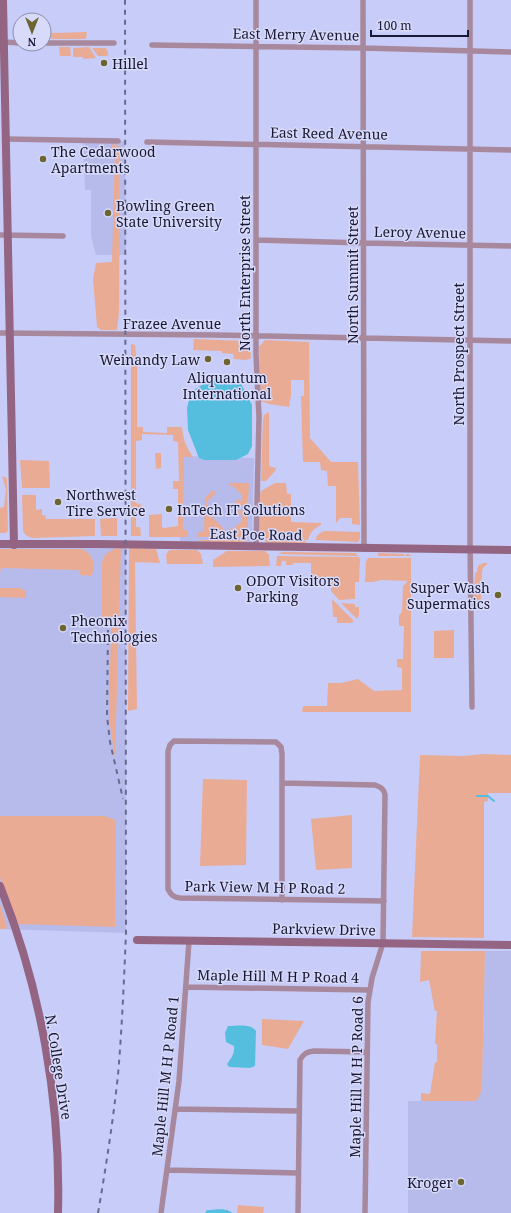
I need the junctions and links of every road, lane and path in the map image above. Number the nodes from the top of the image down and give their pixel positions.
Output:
1 (3, 0) edge
2 (256, 0) edge
3 (363, 0) edge
4 (470, 0) edge
5 (2, 42) edge
6 (52, 43) edge
7 (114, 44) dead end
8 (152, 45) dead end
9 (256, 47) junction
10 (363, 48) junction
11 (470, 52) junction
12 (511, 52) edge
13 (6, 139) junction
14 (118, 141) dead end
15 (147, 142) dead end
16 (256, 144) junction
17 (364, 146) junction
18 (470, 150) junction
19 (511, 150) edge
20 (4, 235) edge
21 (63, 236) dead end
22 (256, 240) junction
23 (364, 244) junction
24 (470, 246) junction
25 (511, 246) edge
26 (0, 333) edge
27 (10, 334) junction
28 (256, 336) junction
29 (364, 338) junction
30 (470, 341) junction
31 (511, 342) edge
32 (0, 544) edge
33 (14, 545) junction
34 (256, 547) junction
35 (364, 549) junction
36 (470, 550) junction
37 (511, 550) edge
38 (472, 707) dead end
39 (282, 783) junction
40 (0, 886) edge
41 (282, 900) junction
42 (384, 901) junction
43 (137, 940) dead end
44 (189, 941) junction
45 (383, 943) junction
46 (511, 945) edge
47 (186, 987) junction
48 (370, 990) junction
49 (368, 1052) junction
50 (175, 1109) junction
51 (299, 1111) junction
52 (167, 1170) junction
53 (298, 1173) junction
54 (58, 1213) edge
55 (161, 1213) edge
56 (298, 1213) edge
57 (365, 1213) edge

1 - 5 street
2 - 9 street, North Enterprise Street
3 - 10 street, North Summit Street
4 - 11 street, North Prospect Street
5 - 13 street
6 - 7 street
8 - 9 street, East Merry Avenue
9 - 10 street, East Merry Avenue
9 - 16 street, North Enterprise Street
10 - 11 street, East Merry Avenue
10 - 17 street, North Summit Street
11 - 12 street, East Merry Avenue
11 - 18 street, North Prospect Street
13 - 14 street
13 - 20 street
15 - 16 street, East Reed Avenue
16 - 17 street, East Reed Avenue
16 - 22 street, North Enterprise Street
17 - 18 street, East Reed Avenue
17 - 23 street, North Summit Street
18 - 19 street, East Reed Avenue
18 - 24 street, North Prospect Street
20 - 21 street
20 - 27 street
22 - 23 street, Leroy Avenue
22 - 28 street, North Enterprise Street
23 - 24 street, Leroy Avenue
23 - 29 street, North Summit Street
24 - 25 street, Leroy Avenue
24 - 30 street, North Prospect Street
26 - 27 street, Frazee Avenue
27 - 28 street, Frazee Avenue
27 - 33 street
28 - 29 street, Frazee Avenue
28 - 34 street, North Enterprise Street
29 - 30 street, Frazee Avenue
29 - 35 street, North Summit Street
30 - 31 street, Frazee Avenue
30 - 36 street, North Prospect Street
32 - 33 street, East Poe Road
33 - 34 street, East Poe Road
34 - 35 street, East Poe Road
35 - 36 street, East Poe Road
36 - 37 street, East Poe Road
36 - 38 street, North Prospect Street
39 - 41 street
39 - 41 street, Park View M H P Road 2
39 - 42 street, Maple Hill M H P Road 6
40 - 54 street, N. College Drive
41 - 42 street, Park View M H P Road 2
42 - 45 street, Maple Hill M H P Road 6
43 - 44 street, Parkview Drive
44 - 45 street, Parkview Drive
44 - 47 street, Maple Hill M H P Road 1
45 - 46 street, Parkview Drive
45 - 48 street, Maple Hill M H P Road 6
47 - 48 street, Maple Hill M H P Road 4
47 - 50 street, Maple Hill M H P Road 1
48 - 49 street, Maple Hill M H P Road 6
49 - 51 street
49 - 57 street, Maple Hill M H P Road 6
50 - 51 street
50 - 52 street, Maple Hill M H P Road 1
51 - 53 street
52 - 53 street
52 - 55 street, Maple Hill M H P Road 1
53 - 56 street

